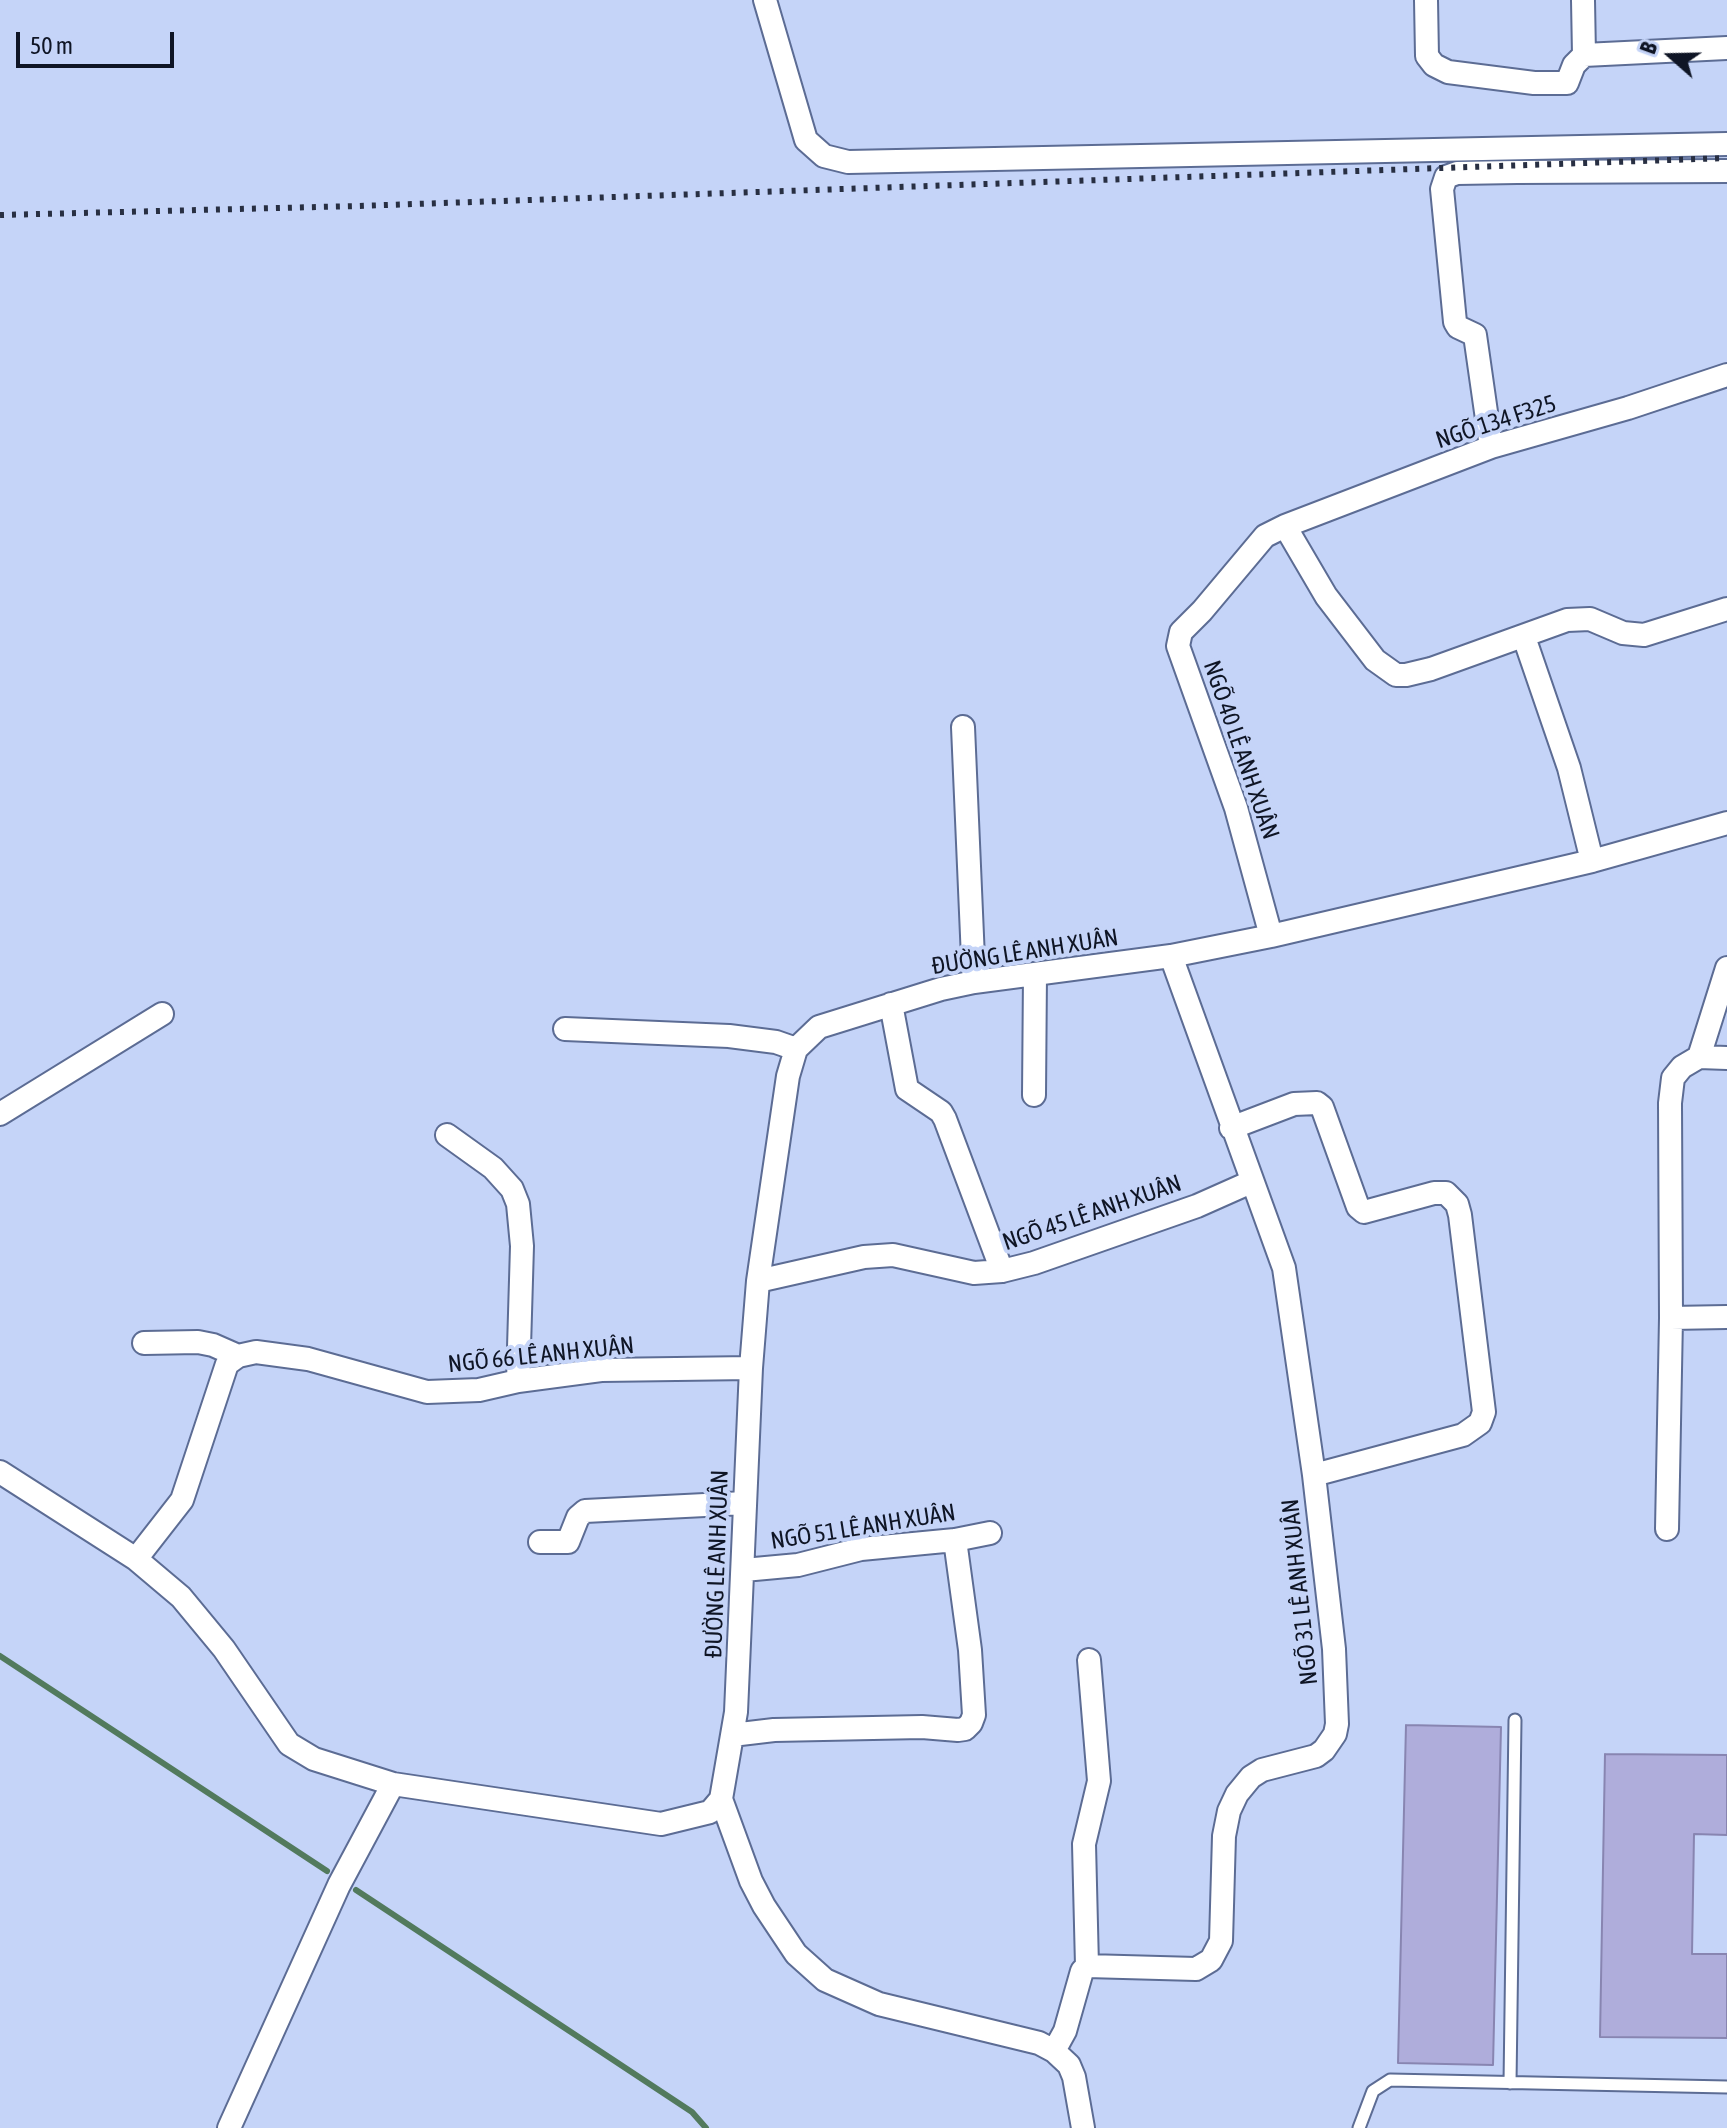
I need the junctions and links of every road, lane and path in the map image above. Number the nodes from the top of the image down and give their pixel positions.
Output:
1 (765, 0) edge
2 (1426, 0) edge
3 (1583, 0) edge
4 (1727, 48) edge
5 (1584, 55) junction
6 (1727, 144) edge
7 (1727, 171) edge
8 (1727, 375) edge
9 (1491, 447) junction
10 (1285, 526) junction
11 (1727, 609) edge
12 (1524, 637) junction
13 (963, 727) dead end
14 (1727, 823) edge
15 (1592, 861) junction
16 (1271, 936) junction
17 (1171, 956) junction
18 (1727, 968) edge
19 (1035, 974) junction
20 (974, 982) junction
21 (891, 1004) junction
22 (162, 1014) dead end
23 (565, 1029) dead end
24 (796, 1049) junction
25 (1699, 1057) junction
26 (1727, 1058) edge
27 (1034, 1095) dead end
28 (0, 1114) edge
29 (1231, 1128) junction
30 (447, 1135) dead end
31 (1251, 1182) junction
32 (1002, 1271) junction
33 (758, 1281) junction
34 (1727, 1317) edge
35 (1671, 1318) junction
36 (144, 1343) dead end
37 (238, 1356) junction
38 (751, 1368) junction
39 (518, 1381) junction
40 (0, 1472) edge
41 (1314, 1475) junction
42 (745, 1503) junction
43 (1667, 1529) dead end
44 (990, 1533) dead end
45 (955, 1540) junction
46 (540, 1542) dead end
47 (136, 1559) junction
48 (744, 1570) junction
49 (1089, 1660) dead end
50 (1515, 1720) dead end
51 (732, 1735) junction
52 (393, 1784) junction
53 (721, 1799) junction
54 (1087, 1966) junction
55 (1054, 2051) junction
56 (1510, 2083) junction
57 (1727, 2087) edge
58 (229, 2128) edge
59 (1083, 2128) edge
60 (1359, 2128) edge

1 - 6 street
2 - 5 street
3 - 5 street
4 - 5 street
7 - 9 street
8 - 9 street, NGÕ 134 F325
9 - 10 street, NGÕ 134 F325
10 - 12 street
10 - 16 street, NGÕ 40 LÊ ANH XUÂN
11 - 12 street
12 - 15 street
13 - 20 street
14 - 15 street, ĐƯỜNG LÊ ANH XUÂN
15 - 16 street, ĐƯỜNG LÊ ANH XUÂN
16 - 17 street, ĐƯỜNG LÊ ANH XUÂN
17 - 19 street, ĐƯỜNG LÊ ANH XUÂN
17 - 29 street, NGÕ 31 LÊ ANH XUÂN
18 - 25 street
19 - 20 street, ĐƯỜNG LÊ ANH XUÂN
19 - 27 street
20 - 21 street, ĐƯỜNG LÊ ANH XUÂN
21 - 24 street, ĐƯỜNG LÊ ANH XUÂN
21 - 32 street
22 - 28 street
23 - 24 street
24 - 33 street, ĐƯỜNG LÊ ANH XUÂN
25 - 26 street
25 - 35 street
29 - 31 street, NGÕ 31 LÊ ANH XUÂN
29 - 41 street
30 - 39 street
31 - 32 street, NGÕ 45 LÊ ANH XUÂN
31 - 41 street, NGÕ 31 LÊ ANH XUÂN
32 - 33 street, NGÕ 45 LÊ ANH XUÂN
33 - 38 street, ĐƯỜNG LÊ ANH XUÂN
34 - 35 street
35 - 43 street
36 - 37 street
37 - 39 street, NGÕ 66 LÊ ANH XUÂN
37 - 47 street
38 - 39 street, NGÕ 66 LÊ ANH XUÂN
38 - 42 street, ĐƯỜNG LÊ ANH XUÂN
40 - 47 street
41 - 54 street, NGÕ 31 LÊ ANH XUÂN
42 - 46 street
42 - 48 street, ĐƯỜNG LÊ ANH XUÂN
44 - 45 street, NGÕ 51 LÊ ANH XUÂN
45 - 48 street, NGÕ 51 LÊ ANH XUÂN
45 - 51 street
47 - 52 street
48 - 51 street, ĐƯỜNG LÊ ANH XUÂN
49 - 54 street
50 - 56 lane
51 - 53 street, ĐƯỜNG LÊ ANH XUÂN
52 - 53 street
52 - 58 street
53 - 55 street
54 - 55 street
55 - 59 street
56 - 57 lane
56 - 60 lane

